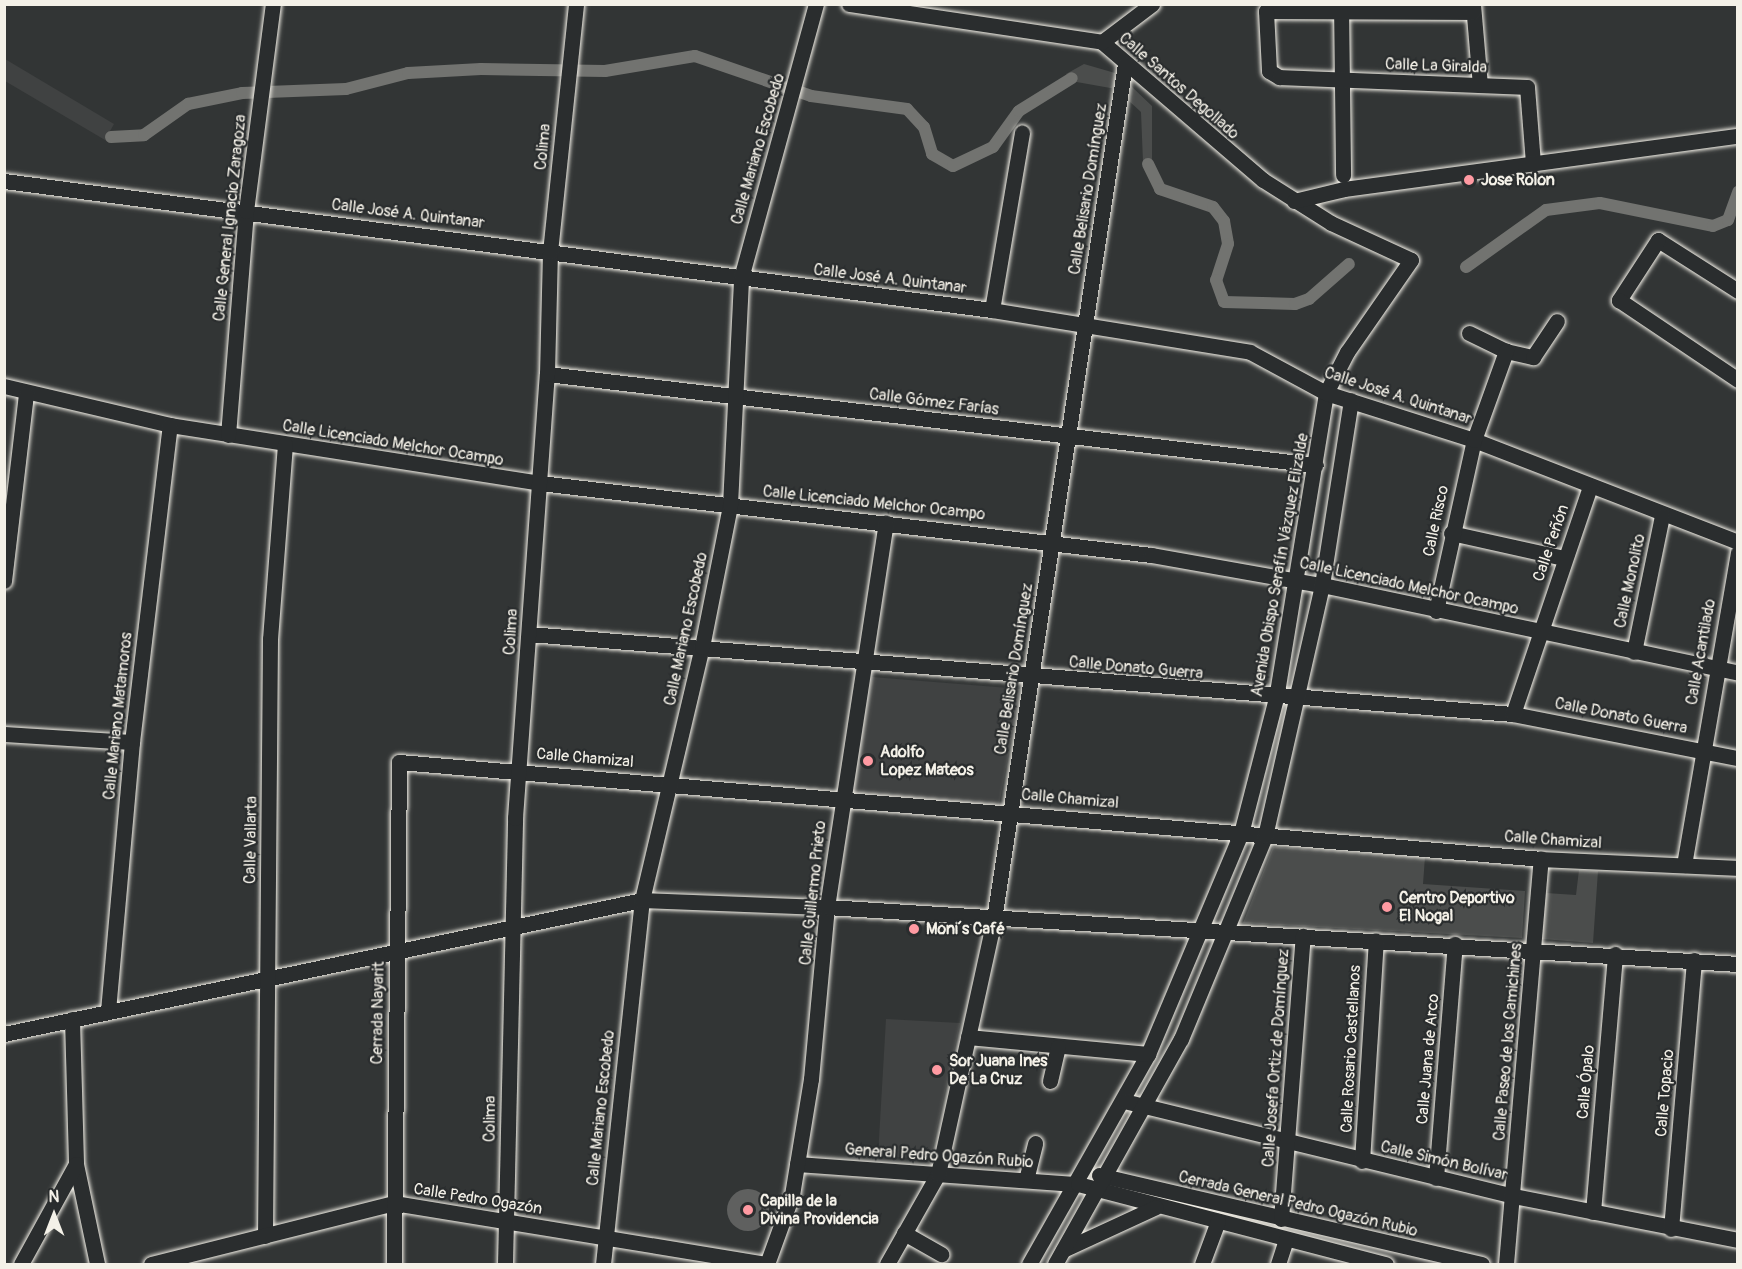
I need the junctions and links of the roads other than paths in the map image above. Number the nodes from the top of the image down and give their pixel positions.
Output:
1 (273, 4) edge
2 (576, 4) edge
3 (816, 4) edge
4 (849, 4) edge
5 (1152, 4) edge
6 (1341, 8) edge
7 (1473, 8) edge
8 (1102, 42) junction
9 (1125, 64) junction
10 (1341, 80) junction
11 (1480, 85) junction
12 (1022, 133) dead end
13 (1737, 136) edge
14 (1533, 164) junction
15 (1343, 175) dead end
16 (4, 181) edge
17 (1294, 201) junction
18 (246, 211) junction
19 (550, 252) junction
20 (741, 278) junction
21 (1737, 291) edge
22 (992, 310) junction
23 (1557, 321) dead end
24 (1086, 324) junction
25 (1469, 333) dead end
26 (1506, 351) junction
27 (548, 374) junction
28 (1737, 380) edge
29 (4, 386) edge
30 (1326, 393) junction
31 (26, 394) junction
32 (736, 396) junction
33 (1351, 400) junction
34 (170, 425) junction
35 (228, 435) junction
36 (1068, 436) junction
37 (1474, 440) junction
38 (285, 445) junction
39 (1316, 465) junction
40 (540, 483) junction
41 (1590, 486) junction
42 (730, 505) junction
43 (1662, 516) junction
44 (886, 523) junction
45 (1451, 533) junction
46 (1053, 540) junction
47 (1737, 542) edge
48 (1737, 553) edge
49 (1564, 558) junction
50 (4, 581) edge
51 (1299, 581) junction
52 (1322, 585) junction
53 (1436, 611) junction
54 (1539, 633) junction
55 (529, 634) junction
56 (702, 647) junction
57 (1634, 652) junction
58 (867, 663) junction
59 (1716, 669) junction
60 (1737, 673) edge
61 (1031, 677) junction
62 (1276, 698) junction
63 (1298, 700) junction
64 (1513, 714) junction
65 (4, 734) edge
66 (132, 742) junction
67 (1702, 750) junction
68 (1737, 758) edge
69 (399, 762) joint
70 (518, 770) junction
71 (671, 783) junction
72 (842, 797) junction
73 (1011, 812) junction
74 (1241, 833) junction
75 (1265, 836) junction
76 (1541, 859) junction
77 (1684, 865) junction
78 (1737, 868) edge
79 (642, 900) junction
80 (827, 907) junction
81 (994, 919) junction
82 (512, 926) junction
83 (1202, 930) junction
84 (1225, 932) junction
85 (1303, 936) junction
86 (1376, 940) junction
87 (1455, 944) junction
88 (1534, 948) junction
89 (397, 950) junction
90 (1615, 954) junction
91 (1694, 960) junction
92 (1737, 964) edge
93 (267, 976) junction
94 (108, 1011) junction
95 (72, 1019) junction
96 (4, 1034) edge
97 (968, 1037) junction
98 (1058, 1047) junction
99 (1148, 1054) junction
100 (1050, 1081) dead end
101 (1124, 1101) junction
102 (1145, 1107) junction
103 (1035, 1143) dead end
104 (1288, 1144) junction
105 (1362, 1161) junction
106 (76, 1164) junction
107 (797, 1164) junction
108 (938, 1174) junction
109 (1082, 1177) junction
110 (1436, 1178) junction
111 (1026, 1180) junction
112 (1102, 1184) junction
113 (1514, 1196) junction
114 (394, 1203) junction
115 (1156, 1207) junction
116 (1593, 1212) junction
117 (1281, 1219) junction
118 (1218, 1221) junction
119 (506, 1222) junction
120 (1671, 1229) junction
121 (904, 1233) junction
122 (265, 1236) junction
123 (606, 1238) junction
124 (1286, 1240) junction
125 (1737, 1240) edge
126 (1064, 1250) junction
127 (941, 1254) dead end
128 (1362, 1262) edge
129 (21, 1264) edge
130 (97, 1264) edge
131 (151, 1264) edge
132 (394, 1264) edge
133 (505, 1264) edge
134 (603, 1264) edge
135 (767, 1264) edge
136 (887, 1264) edge
137 (1029, 1264) edge
138 (1055, 1264) edge
139 (1202, 1264) edge
140 (1278, 1264) edge
141 (1386, 1264) edge
142 (1482, 1264) edge
143 (1506, 1264) edge

1 - 18 street, Calle General Ignacio Zaragoza
2 - 19 street, Colima
3 - 20 street, Calle Mariano Escobedo
4 - 8 street, Calle Santos Degollado
5 - 8 street
6 - 7 street
6 - 10 street
6 - 10 street, Calle La Giralda
7 - 11 street
8 - 9 street, Calle Santos Degollado
9 - 17 street, Calle Santos Degollado
9 - 24 street, Calle Belisario Domínguez
10 - 11 street, Calle La Giralda
10 - 15 street
11 - 14 street, Calle La Giralda
12 - 22 street
13 - 14 street
14 - 17 street
16 - 18 street, Calle José A. Quintanar
17 - 30 street, Calle Santos Degollado
18 - 19 street, Calle José A. Quintanar
18 - 35 street, Calle General Ignacio Zaragoza
19 - 20 street, Calle José A. Quintanar
19 - 27 street, Colima
20 - 22 street, Calle José A. Quintanar
20 - 32 street, Calle Mariano Escobedo
21 - 28 street
22 - 24 street, Calle José A. Quintanar
23 - 26 street
24 - 30 street, Calle José A. Quintanar
24 - 36 street, Calle Belisario Domínguez
25 - 26 street
26 - 37 street, Calle Risco
27 - 32 street, Calle Gómez Farías
27 - 40 street, Colima
29 - 31 street, Calle Licenciado Melchor Ocampo
30 - 33 street, Calle José A. Quintanar
30 - 39 street, Avenida Obispo Serafín Vázquez Elizalde
31 - 34 street, Calle Licenciado Melchor Ocampo
31 - 50 street
32 - 36 street, Calle Gómez Farías
32 - 42 street, Calle Mariano Escobedo
33 - 37 street, Calle José A. Quintanar
33 - 52 street
34 - 35 street, Calle Licenciado Melchor Ocampo
34 - 66 street, Calle Mariano Matamoros
35 - 38 street, Calle Licenciado Melchor Ocampo
36 - 39 street, Calle Gómez Farías
36 - 46 street, Calle Belisario Domínguez
37 - 41 street, Calle José A. Quintanar
37 - 45 street, Calle Risco
38 - 40 street, Calle Licenciado Melchor Ocampo
38 - 93 street, Calle Vallarta
39 - 51 street, Avenida Obispo Serafín Vázquez Elizalde
40 - 42 street, Calle Licenciado Melchor Ocampo
40 - 55 street, Colima
41 - 43 street, Calle José A. Quintanar
41 - 49 street, Calle Peñón
42 - 44 street, Calle Licenciado Melchor Ocampo
42 - 56 street, Calle Mariano Escobedo
43 - 47 street, Calle José A. Quintanar
43 - 57 street, Calle Monolito
44 - 46 street, Calle Licenciado Melchor Ocampo
44 - 58 street, Calle Guillermo Prieto
45 - 49 street
45 - 53 street, Calle Risco
46 - 51 street, Calle Licenciado Melchor Ocampo
46 - 61 street, Calle Belisario Domínguez
48 - 59 street, Calle Acantilado
49 - 54 street, Calle Peñón
51 - 52 street, Calle Licenciado Melchor Ocampo
51 - 62 street, Avenida Obispo Serafín Vázquez Elizalde
52 - 53 street, Calle Licenciado Melchor Ocampo
52 - 63 street
53 - 54 street, Calle Licenciado Melchor Ocampo
54 - 57 street, Calle Licenciado Melchor Ocampo
54 - 64 street, Calle Peñón
55 - 56 street, Calle Donato Guerra
55 - 70 street, Colima
56 - 58 street, Calle Donato Guerra
56 - 71 street, Calle Mariano Escobedo
57 - 59 street, Calle Licenciado Melchor Ocampo
58 - 61 street, Calle Donato Guerra
58 - 72 street, Calle Guillermo Prieto
59 - 60 street, Calle Licenciado Melchor Ocampo
59 - 67 street, Calle Acantilado
61 - 62 street, Calle Donato Guerra
61 - 73 street, Calle Belisario Domínguez
62 - 63 street, Calle Donato Guerra
62 - 74 street, Avenida Obispo Serafín Vázquez Elizalde
63 - 64 street, Calle Donato Guerra
63 - 75 street
64 - 67 street, Calle Donato Guerra
65 - 66 street
66 - 94 street, Calle Mariano Matamoros
67 - 68 street, Calle Donato Guerra
67 - 77 street, Calle Acantilado
69 - 70 street, Calle Chamizal
69 - 89 street, Cerrada Nayarit
70 - 71 street, Calle Chamizal
70 - 82 street, Colima
71 - 72 street, Calle Chamizal
71 - 79 street, Calle Mariano Escobedo
72 - 73 street, Calle Chamizal
72 - 80 street, Calle Guillermo Prieto
73 - 74 street, Calle Chamizal
73 - 81 street, Calle Belisario Domínguez
74 - 75 street, Calle Chamizal
74 - 83 street, Avenida Obispo Serafín Vázquez Elizalde
75 - 76 street, Calle Chamizal
75 - 84 street
76 - 77 street, Calle Chamizal
76 - 88 street, Calle Paseo de los Camichines
77 - 78 street, Calle Chamizal
79 - 80 street
79 - 82 street
79 - 123 street, Calle Mariano Escobedo
80 - 81 street
80 - 107 street, Calle Guillermo Prieto
81 - 83 street
81 - 97 street, Calle Belisario Domínguez
82 - 89 street
82 - 119 street, Colima
83 - 84 street
83 - 99 street, Avenida Obispo Serafín Vázquez Elizalde
84 - 85 street
84 - 102 street
85 - 86 street
85 - 104 street, Calle Josefa Ortiz de Domínguez
86 - 87 street
86 - 105 street, Calle Rosario Castellanos
87 - 88 street
87 - 110 street, Calle Juana de Arco
88 - 90 street
88 - 113 street, Calle Paseo de los Camichines
89 - 93 street
89 - 114 street, Cerrada Nayarit
90 - 91 street
90 - 116 street, Calle Ópalo
91 - 92 street
91 - 120 street, Calle Topacio
93 - 94 street
93 - 122 street, Calle Vallarta
94 - 95 street
95 - 96 street
95 - 106 street
97 - 98 street
97 - 108 street, Calle Belisario Domínguez
98 - 99 street
98 - 100 street
99 - 101 street, Avenida Obispo Serafín Vázquez Elizalde
101 - 102 street, Calle Simón Bolívar
101 - 109 street, Avenida Obispo Serafín Vázquez Elizalde
102 - 104 street, Calle Simón Bolívar
102 - 112 street
103 - 111 street
104 - 105 street, Calle Simón Bolívar
104 - 117 street, Calle Josefa Ortiz de Domínguez
105 - 110 street, Calle Simón Bolívar
106 - 129 street
106 - 130 street
107 - 108 street, General Pedro Ogazón Rubio
107 - 135 street, Calle Guillermo Prieto
108 - 111 street, General Pedro Ogazón Rubio
108 - 121 street, Calle Belisario Domínguez
109 - 111 street, General Pedro Ogazón Rubio
109 - 112 street, Cerrada General Pedro Ogazón Rubio
109 - 137 street, Avenida Obispo Serafín Vázquez Elizalde
110 - 113 street, Calle Simón Bolívar
112 - 115 street, Cerrada General Pedro Ogazón Rubio
112 - 117 street, Cerrada General Pedro Ogazón Rubio
112 - 126 street
113 - 116 street, Calle Simón Bolívar
113 - 143 street, Calle Paseo de los Camichines
114 - 119 street, Calle Pedro Ogazón
114 - 122 street, Calle Pedro Ogazón
114 - 132 street, Cerrada Nayarit
115 - 118 street, Cerrada General Pedro Ogazón Rubio
115 - 126 street
116 - 120 street, Calle Simón Bolívar
117 - 142 street, Cerrada General Pedro Ogazón Rubio
118 - 124 street, Cerrada General Pedro Ogazón Rubio
118 - 139 street
119 - 123 street, Calle Pedro Ogazón
119 - 133 street, Colima
120 - 125 street, Calle Simón Bolívar
121 - 127 street
121 - 136 street, Calle Belisario Domínguez
122 - 131 street, Calle Pedro Ogazón
123 - 134 street, Calle Mariano Escobedo
123 - 135 street, Calle Pedro Ogazón
124 - 128 street, Cerrada General Pedro Ogazón Rubio
124 - 140 street
126 - 138 street
128 - 141 street, Cerrada General Pedro Ogazón Rubio

